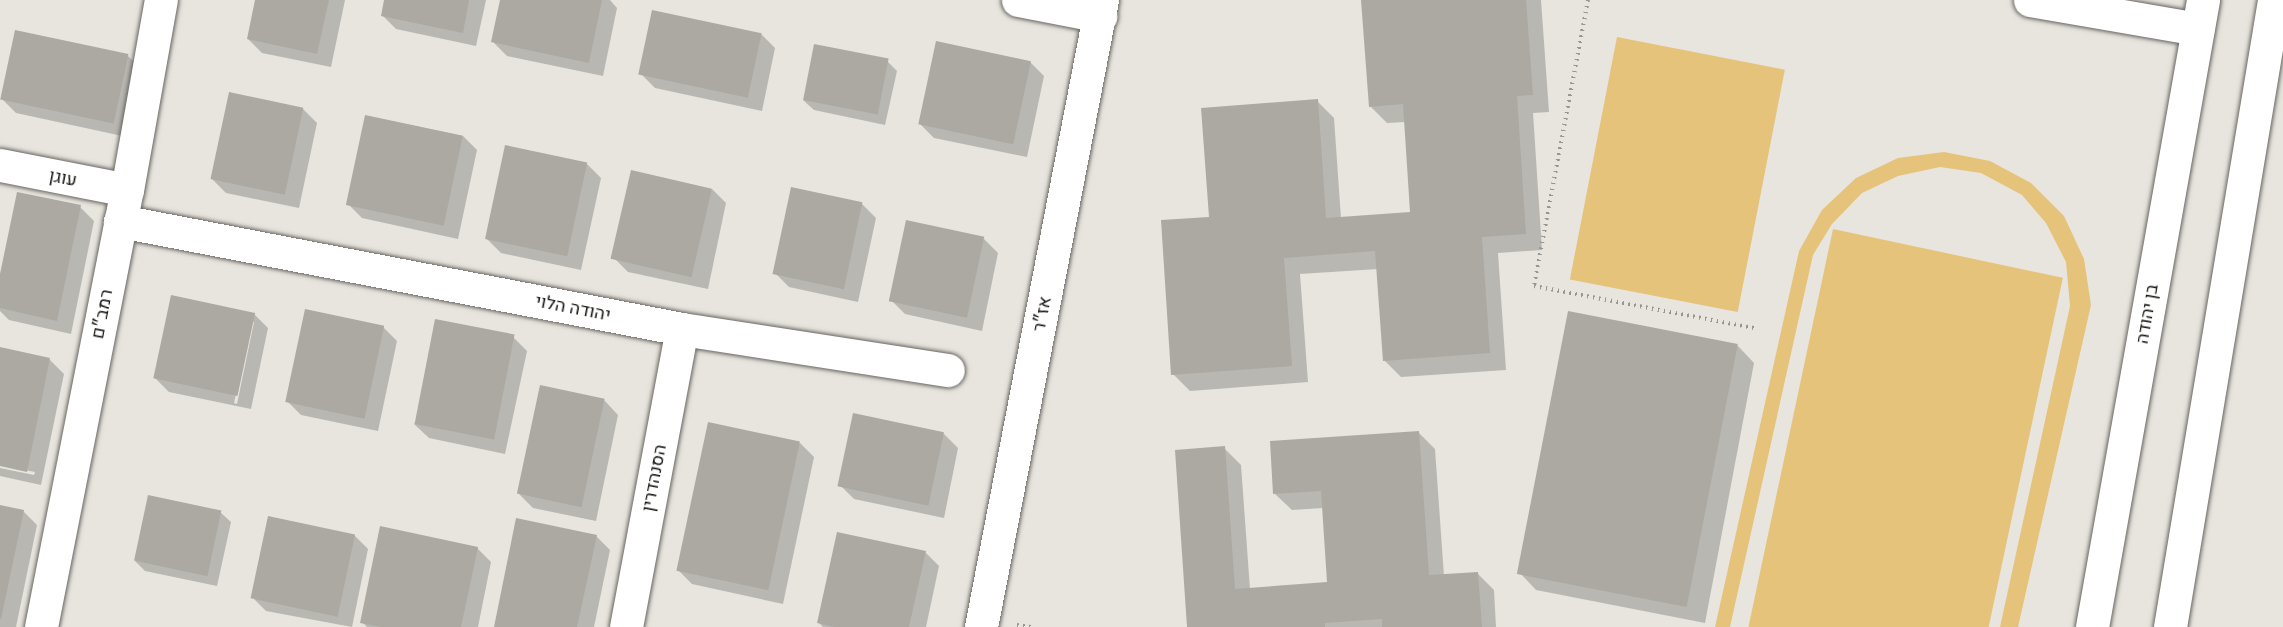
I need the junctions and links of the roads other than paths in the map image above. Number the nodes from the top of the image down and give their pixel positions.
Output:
1 (161, 0) edge
2 (1018, 0) edge
3 (2030, 0) edge
4 (2274, 0) edge
5 (1101, 8) edge
6 (2200, 14) edge
7 (0, 165) edge
8 (127, 190) junction
9 (120, 221) junction
10 (682, 329) junction
11 (948, 370) dead end
12 (41, 627) edge
13 (626, 627) edge
14 (981, 627) edge
15 (2092, 627) edge
16 (2170, 627) edge

1 - 8 street, רמב"ם
2 - 5 street
3 - 6 street
4 - 16 street
5 - 14 street, אז"ר
6 - 15 street, בן יהודה
7 - 8 street, עוגן
8 - 9 street, רמב"ם
9 - 10 street, יהודה הלוי
9 - 12 street, רמב"ם
10 - 11 street, יהודה הלוי
10 - 13 street, הסנהדרין

